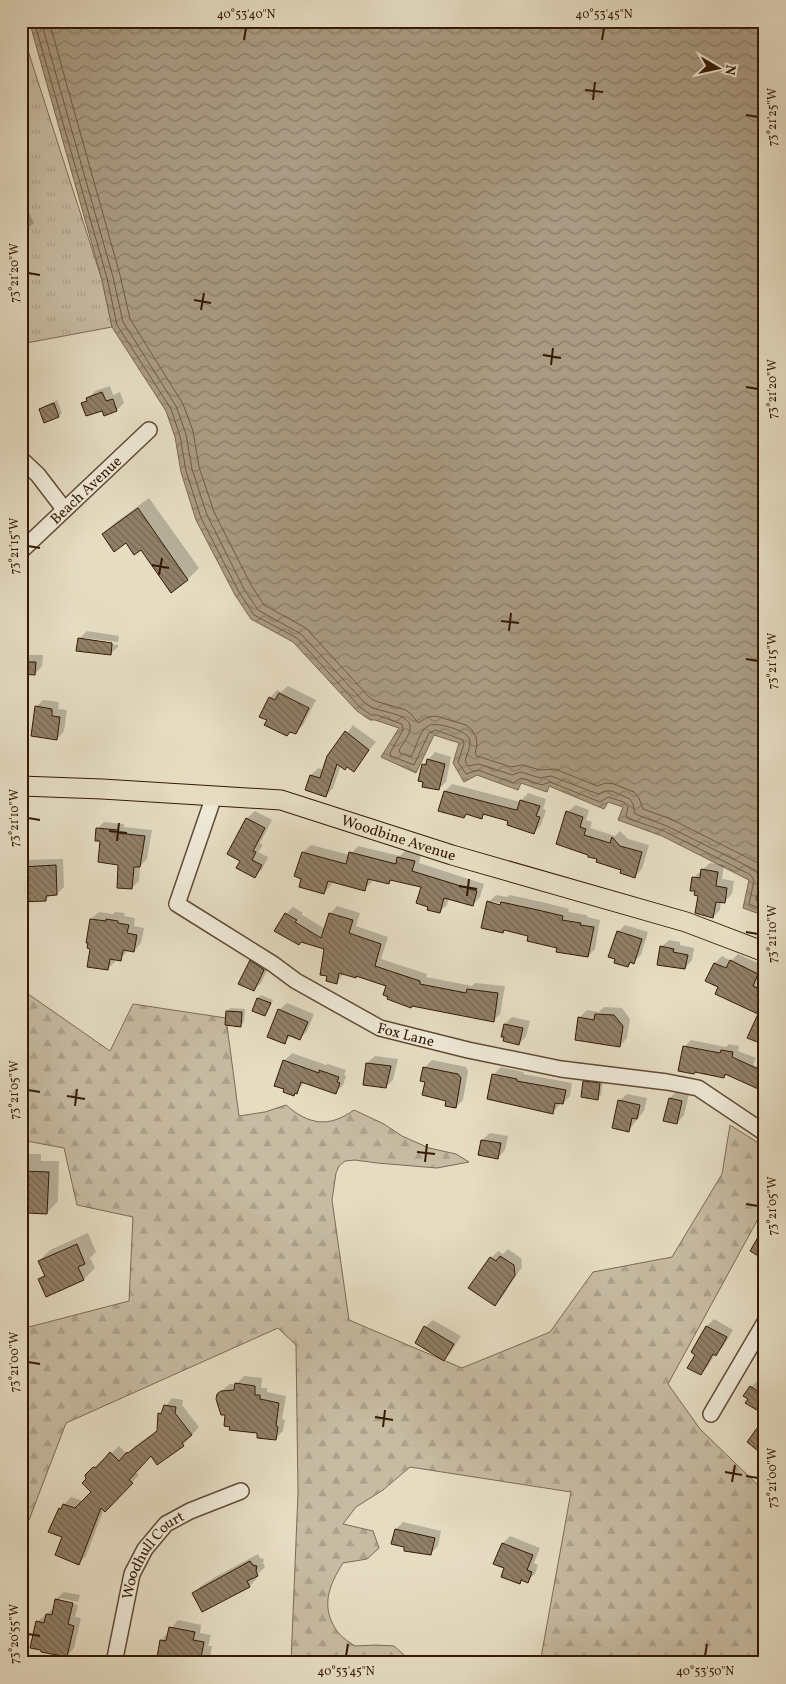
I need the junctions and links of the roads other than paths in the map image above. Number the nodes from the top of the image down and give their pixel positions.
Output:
1 (149, 430) dead end
2 (21, 459) edge
3 (64, 509) junction
4 (21, 551) edge
5 (21, 786) edge
6 (214, 796) junction
7 (765, 952) edge
8 (765, 1133) edge
9 (765, 1322) edge
10 (711, 1414) dead end
11 (241, 1491) dead end
12 (114, 1663) edge

1 - 3 street, Beach Avenue
2 - 3 street
3 - 4 street, Beach Avenue
5 - 6 main road, Woodbine Avenue
6 - 7 main road, Woodbine Avenue
6 - 8 street, Fox Lane
9 - 10 street
11 - 12 street, Woodhull Court

